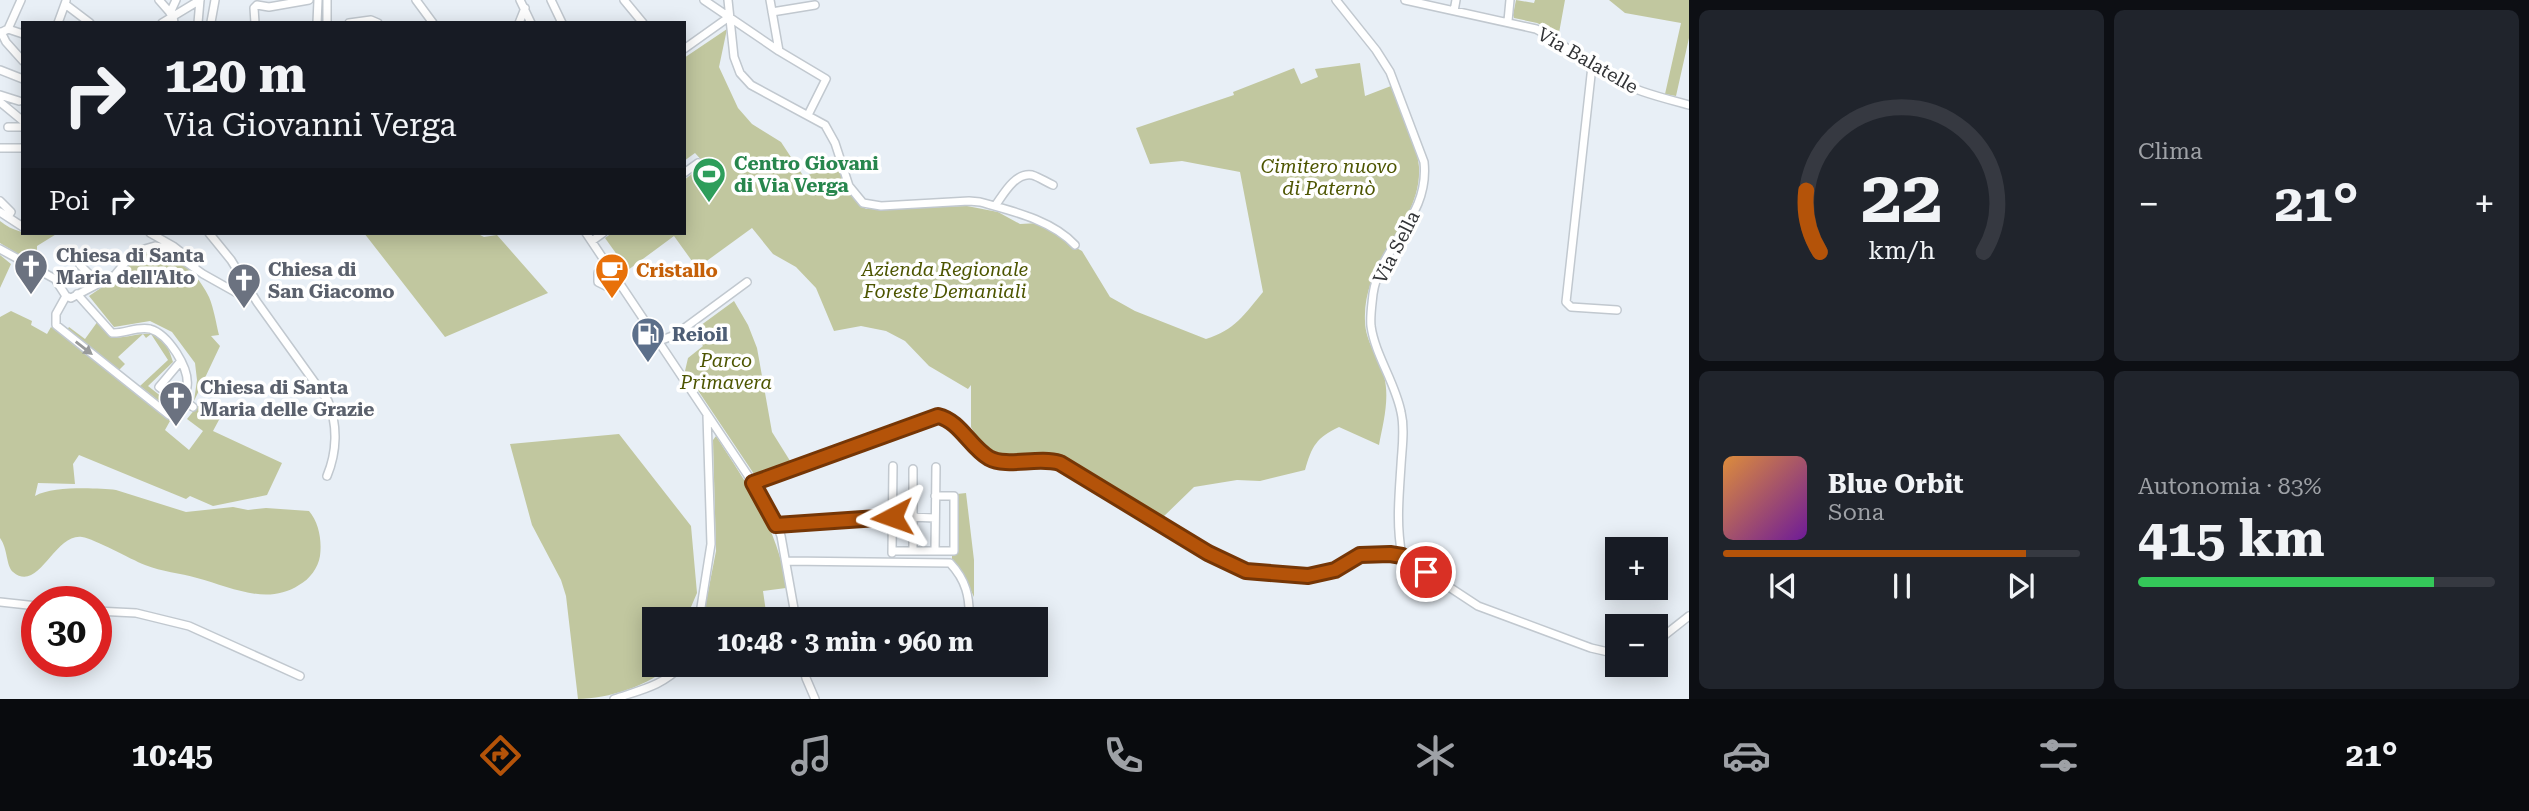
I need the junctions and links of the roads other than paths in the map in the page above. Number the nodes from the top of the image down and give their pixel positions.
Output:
1 (20, 0) edge
2 (159, 0) edge
3 (176, 0) edge
4 (200, 0) edge
5 (215, 0) edge
6 (309, 0) edge
7 (318, 0) edge
8 (327, 0) edge
9 (416, 0) edge
10 (520, 0) edge
11 (551, 0) edge
12 (624, 0) edge
13 (704, 0) edge
14 (728, 0) edge
15 (770, 0) edge
16 (1336, 0) edge
17 (1405, 0) edge
18 (1456, 0) edge
19 (1510, 0) edge
20 (66, 2) edge
21 (815, 5) dead end
22 (525, 8) junction
23 (1454, 11) junction
24 (772, 12) junction
25 (174, 16) edge
26 (729, 17) junction
27 (540, 18) dead end
28 (59, 21) edge
29 (88, 21) edge
30 (198, 21) edge
31 (211, 21) edge
32 (255, 21) edge
33 (317, 21) edge
34 (327, 21) edge
35 (432, 21) edge
36 (520, 21) edge
37 (531, 21) edge
38 (533, 21) edge
39 (561, 21) edge
40 (641, 21) edge
41 (1508, 21) junction
42 (5, 28) edge
43 (686, 48) edge
44 (779, 51) junction
45 (21, 59) edge
46 (1592, 66) junction
47 (0, 69) edge
48 (21, 78) edge
49 (0, 95) edge
50 (19, 101) dead end
51 (0, 103) edge
52 (1689, 105) edge
53 (808, 115) junction
54 (21, 119) edge
55 (8, 127) dead end
56 (21, 127) edge
57 (0, 148) edge
58 (21, 148) edge
59 (698, 163) dead end
60 (686, 172) edge
61 (1053, 185) dead end
62 (0, 201) edge
63 (995, 206) junction
64 (0, 212) edge
65 (8, 217) junction
66 (21, 226) edge
67 (154, 235) edge
68 (211, 235) edge
69 (597, 236) edge
70 (1075, 245) dead end
71 (0, 249) edge
72 (80, 265) dead end
73 (610, 267) junction
74 (195, 268) junction
75 (618, 280) junction
76 (747, 282) dead end
77 (99, 283) junction
78 (77, 294) junction
79 (251, 294) junction
80 (66, 296) junction
81 (1616, 310) dead end
82 (675, 335) junction
83 (659, 341) junction
84 (665, 351) junction
85 (180, 362) junction
86 (180, 400) junction
87 (193, 407) dead end
88 (706, 414) junction
89 (893, 466) dead end
90 (936, 467) dead end
91 (913, 469) dead end
92 (327, 476) dead end
93 (753, 483) junction
94 (935, 496) junction
95 (892, 517) junction
96 (913, 517) junction
97 (935, 518) junction
98 (776, 525) junction
99 (892, 551) junction
100 (912, 551) junction
101 (935, 551) junction
102 (1402, 556) junction
103 (787, 561) junction
104 (892, 562) junction
105 (0, 602) edge
106 (21, 604) edge
107 (701, 607) edge
108 (794, 607) edge
109 (970, 607) edge
110 (112, 612) edge
111 (1689, 616) edge
112 (1668, 633) edge
113 (1605, 652) edge
114 (300, 676) dead end
115 (670, 677) edge
116 (806, 677) edge
117 (614, 699) edge
118 (815, 699) edge

1 - 42 street
2 - 25 street
3 - 25 street
4 - 25 street
4 - 30 street
5 - 31 street
6 - 32 street
7 - 33 street
8 - 34 street
9 - 35 street
10 - 22 street
11 - 39 street
12 - 40 street
13 - 26 street
14 - 26 street
15 - 24 street
16 - 102 street, Via Sella
17 - 23 street, Via Balatelle
18 - 23 street
19 - 41 street
20 - 28 street
20 - 29 street
21 - 24 street
22 - 36 street
22 - 37 street
23 - 41 street, Via Balatelle
24 - 44 street
26 - 43 street
26 - 44 street
26 - 53 street
27 - 38 street
41 - 46 street, Via Balatelle
42 - 45 street
44 - 53 street
46 - 52 street, Via Balatelle
46 - 81 street
47 - 48 street
49 - 50 street
51 - 54 street
53 - 63 street
55 - 56 street
57 - 58 street
59 - 60 street
61 - 63 street
62 - 65 street
63 - 70 street
64 - 65 street
65 - 66 street
67 - 74 street
68 - 79 street
69 - 73 street
71 - 80 street
72 - 77 street
73 - 75 street
73 - 75 street
74 - 77 street
74 - 79 street
75 - 83 street
76 - 82 street
77 - 78 street
78 - 80 street
78 - 85 street
79 - 92 street
80 -> 86 street
82 - 83 street
82 - 84 street
83 - 84 street
84 - 88 street
85 - 86 street
85 - 86 street
86 - 87 street
88 - 93 street
88 - 107 street
89 - 95 street
90 - 94 street
91 - 96 street
93 - 98 street
93 - 102 street
94 - 97 street
94 - 101 street
95 - 96 street
95 - 98 street
95 - 99 street
96 - 97 street
96 - 100 street
97 - 101 street
98 - 103 street
99 - 100 street
99 - 104 street
100 - 101 street
102 - 113 street
103 - 104 street
103 - 108 street
104 - 109 street
105 - 106 street
110 - 114 street
111 - 112 street
115 - 117 street
116 - 118 street

